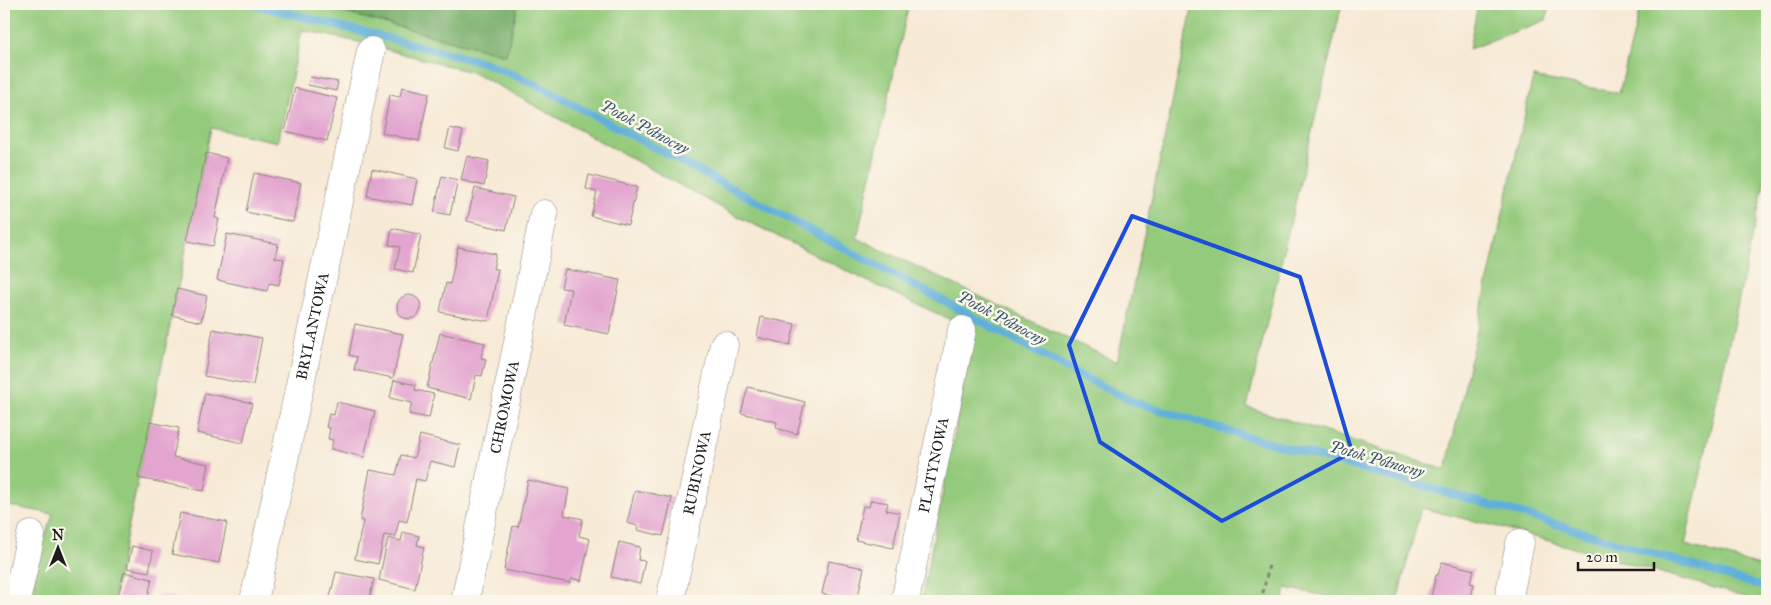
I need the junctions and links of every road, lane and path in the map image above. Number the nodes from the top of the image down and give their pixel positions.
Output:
1 (371, 52) dead end
2 (544, 214) dead end
3 (962, 330) dead end
4 (724, 345) dead end
5 (31, 535) dead end
6 (1520, 543) dead end
7 (1269, 565) dead end
8 (16, 601) edge
9 (254, 601) edge
10 (465, 601) edge
11 (670, 601) edge
12 (905, 601) edge
13 (1261, 601) edge
14 (1508, 601) edge

1 - 9 street, BRYLANTOWA
2 - 10 street, CHROMOWA
3 - 12 street, PLATYNOWA
4 - 11 street, RUBINOWA
5 - 8 street
6 - 14 street
7 - 13 path

